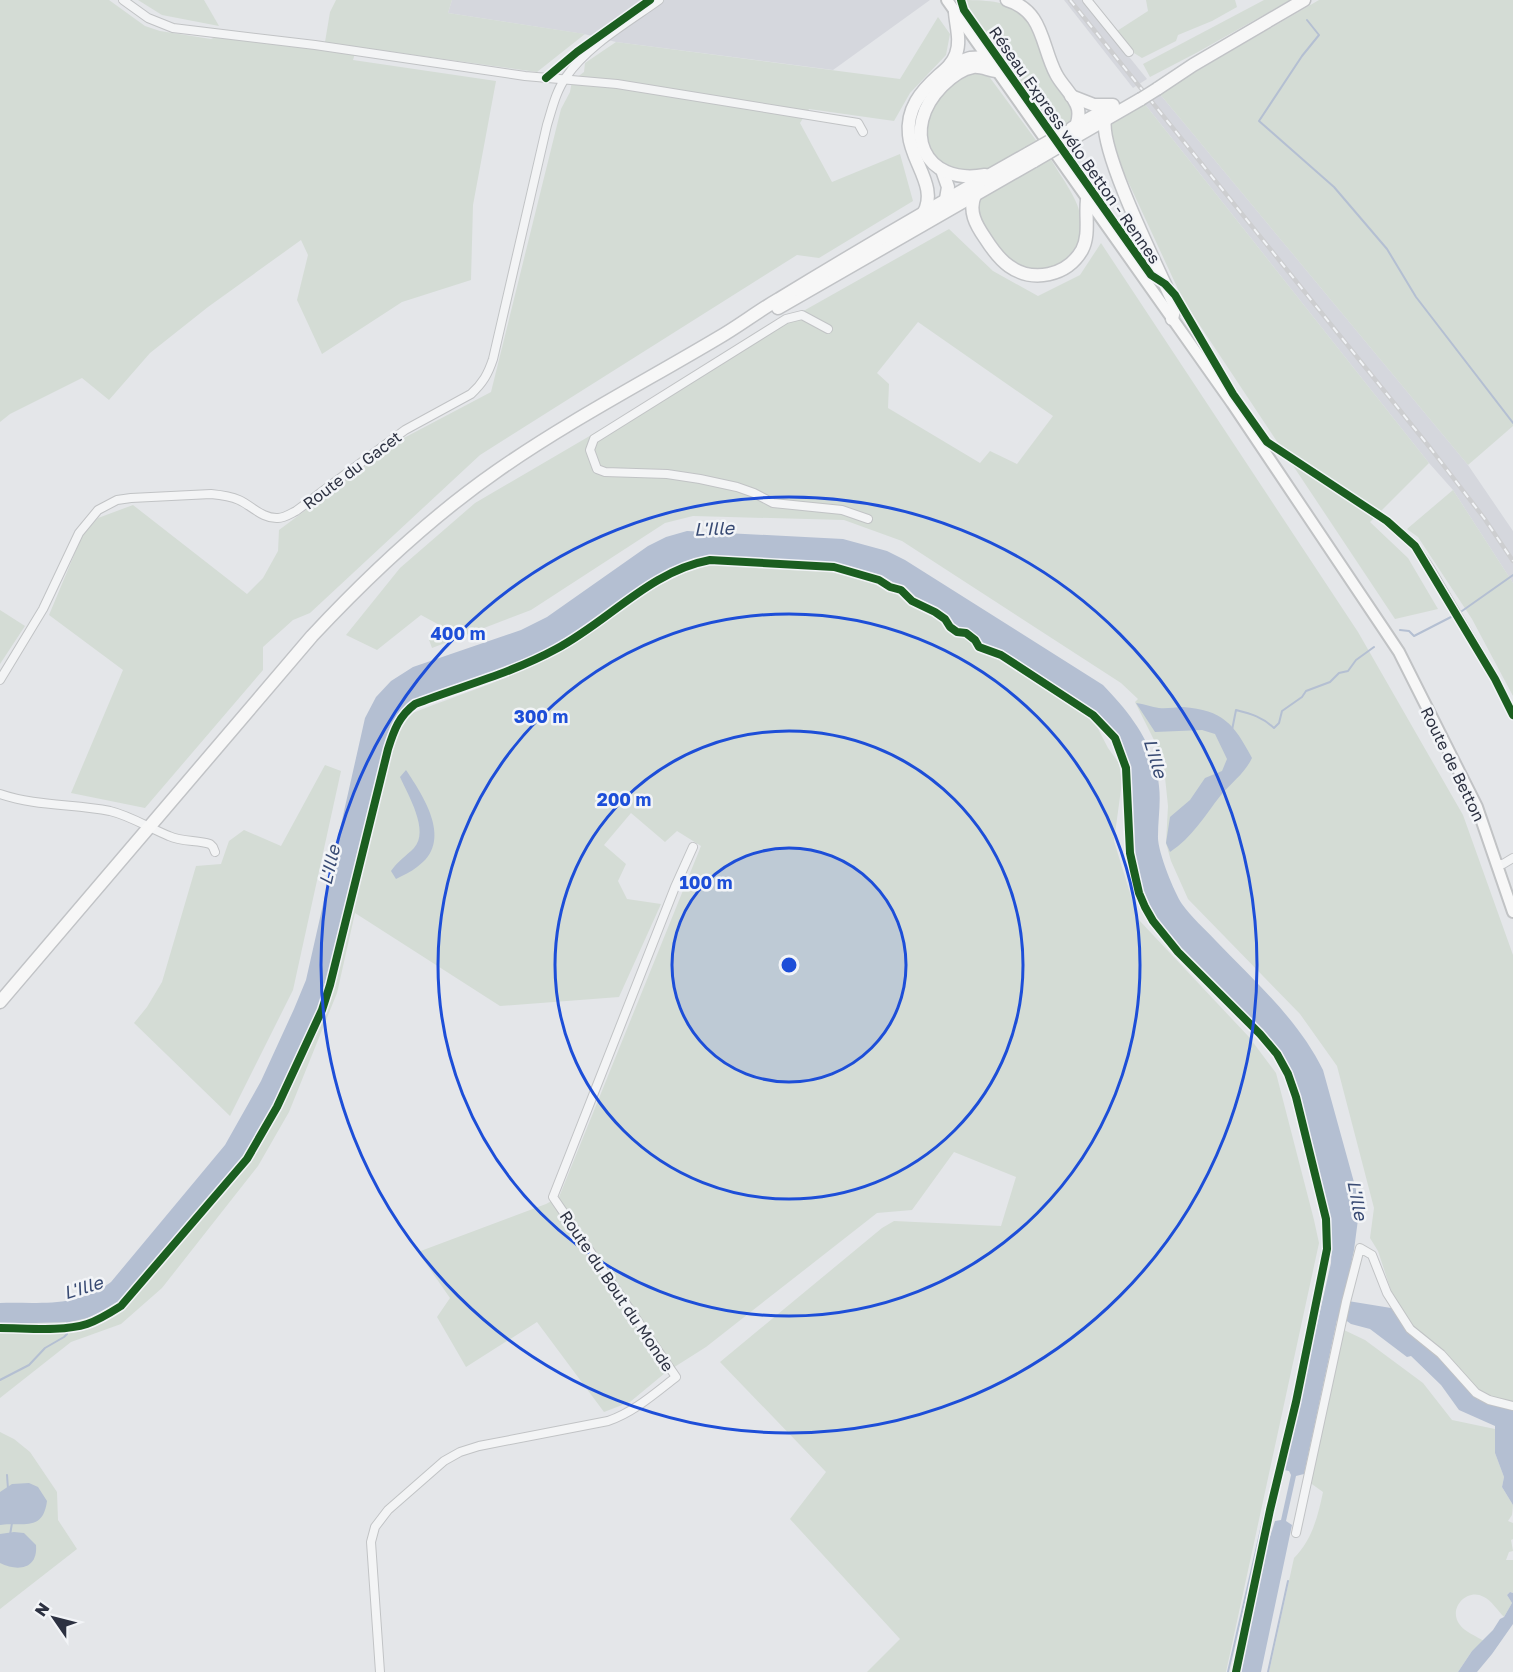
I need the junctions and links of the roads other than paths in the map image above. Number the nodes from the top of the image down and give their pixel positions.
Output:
1 (123, 0) edge
2 (659, 0) edge
3 (947, 0) edge
4 (1007, 0) edge
5 (1088, 0) edge
6 (1304, 0) edge
7 (955, 12) junction
8 (1129, 52) dead end
9 (986, 57) junction
10 (949, 66) junction
11 (996, 71) junction
12 (565, 78) junction
13 (1139, 95) junction
14 (1071, 96) junction
15 (1114, 105) junction
16 (1105, 119) junction
17 (863, 132) dead end
18 (1071, 133) junction
19 (1031, 157) junction
20 (942, 170) junction
21 (992, 174) junction
22 (975, 195) junction
23 (1087, 200) junction
24 (947, 201) junction
25 (925, 219) junction
26 (1172, 319) junction
27 (828, 329) dead end
28 (868, 519) dead end
29 (1395, 528) dead end
30 (0, 680) edge
31 (1513, 715) edge
32 (0, 794) edge
33 (149, 827) junction
34 (693, 847) dead end
35 (215, 852) dead end
36 (1513, 858) edge
37 (1497, 864) junction
38 (1513, 912) edge
39 (0, 1002) edge
40 (1513, 1406) edge
41 (1296, 1533) dead end
42 (380, 1672) edge

1 - 12 street
2 - 12 street, Route du Gacet
3 - 7 main road, Route de Betton
4 - 14 main road
5 - 8 street
6 - 13 main road
7 - 9 main road, Route de Betton
7 - 10 main road
9 - 10 main road
9 - 11 main road, Route de Betton
10 - 25 main road
11 - 20 main road
11 - 23 main road, Route de Betton
12 - 17 street
12 - 30 street, Route du Gacet
13 - 15 main road
13 - 16 main road
14 - 15 main road
14 - 18 main road
15 - 18 main road
16 - 18 main road
16 - 26 main road
18 - 19 main road, bridge
19 - 21 main road
19 - 22 main road
20 - 21 main road
20 - 24 main road
21 - 24 main road
22 - 23 main road
22 - 25 main road
23 - 26 main road, Route de Betton
24 - 25 main road
25 - 33 main road
26 - 37 main road, Route de Betton
27 - 28 street
29 - 31 street
32 - 33 street
33 - 35 street
33 - 39 main road
34 - 42 street, Route du Bout du Monde
36 - 37 street
37 - 38 main road, Route de Betton
40 - 41 street

